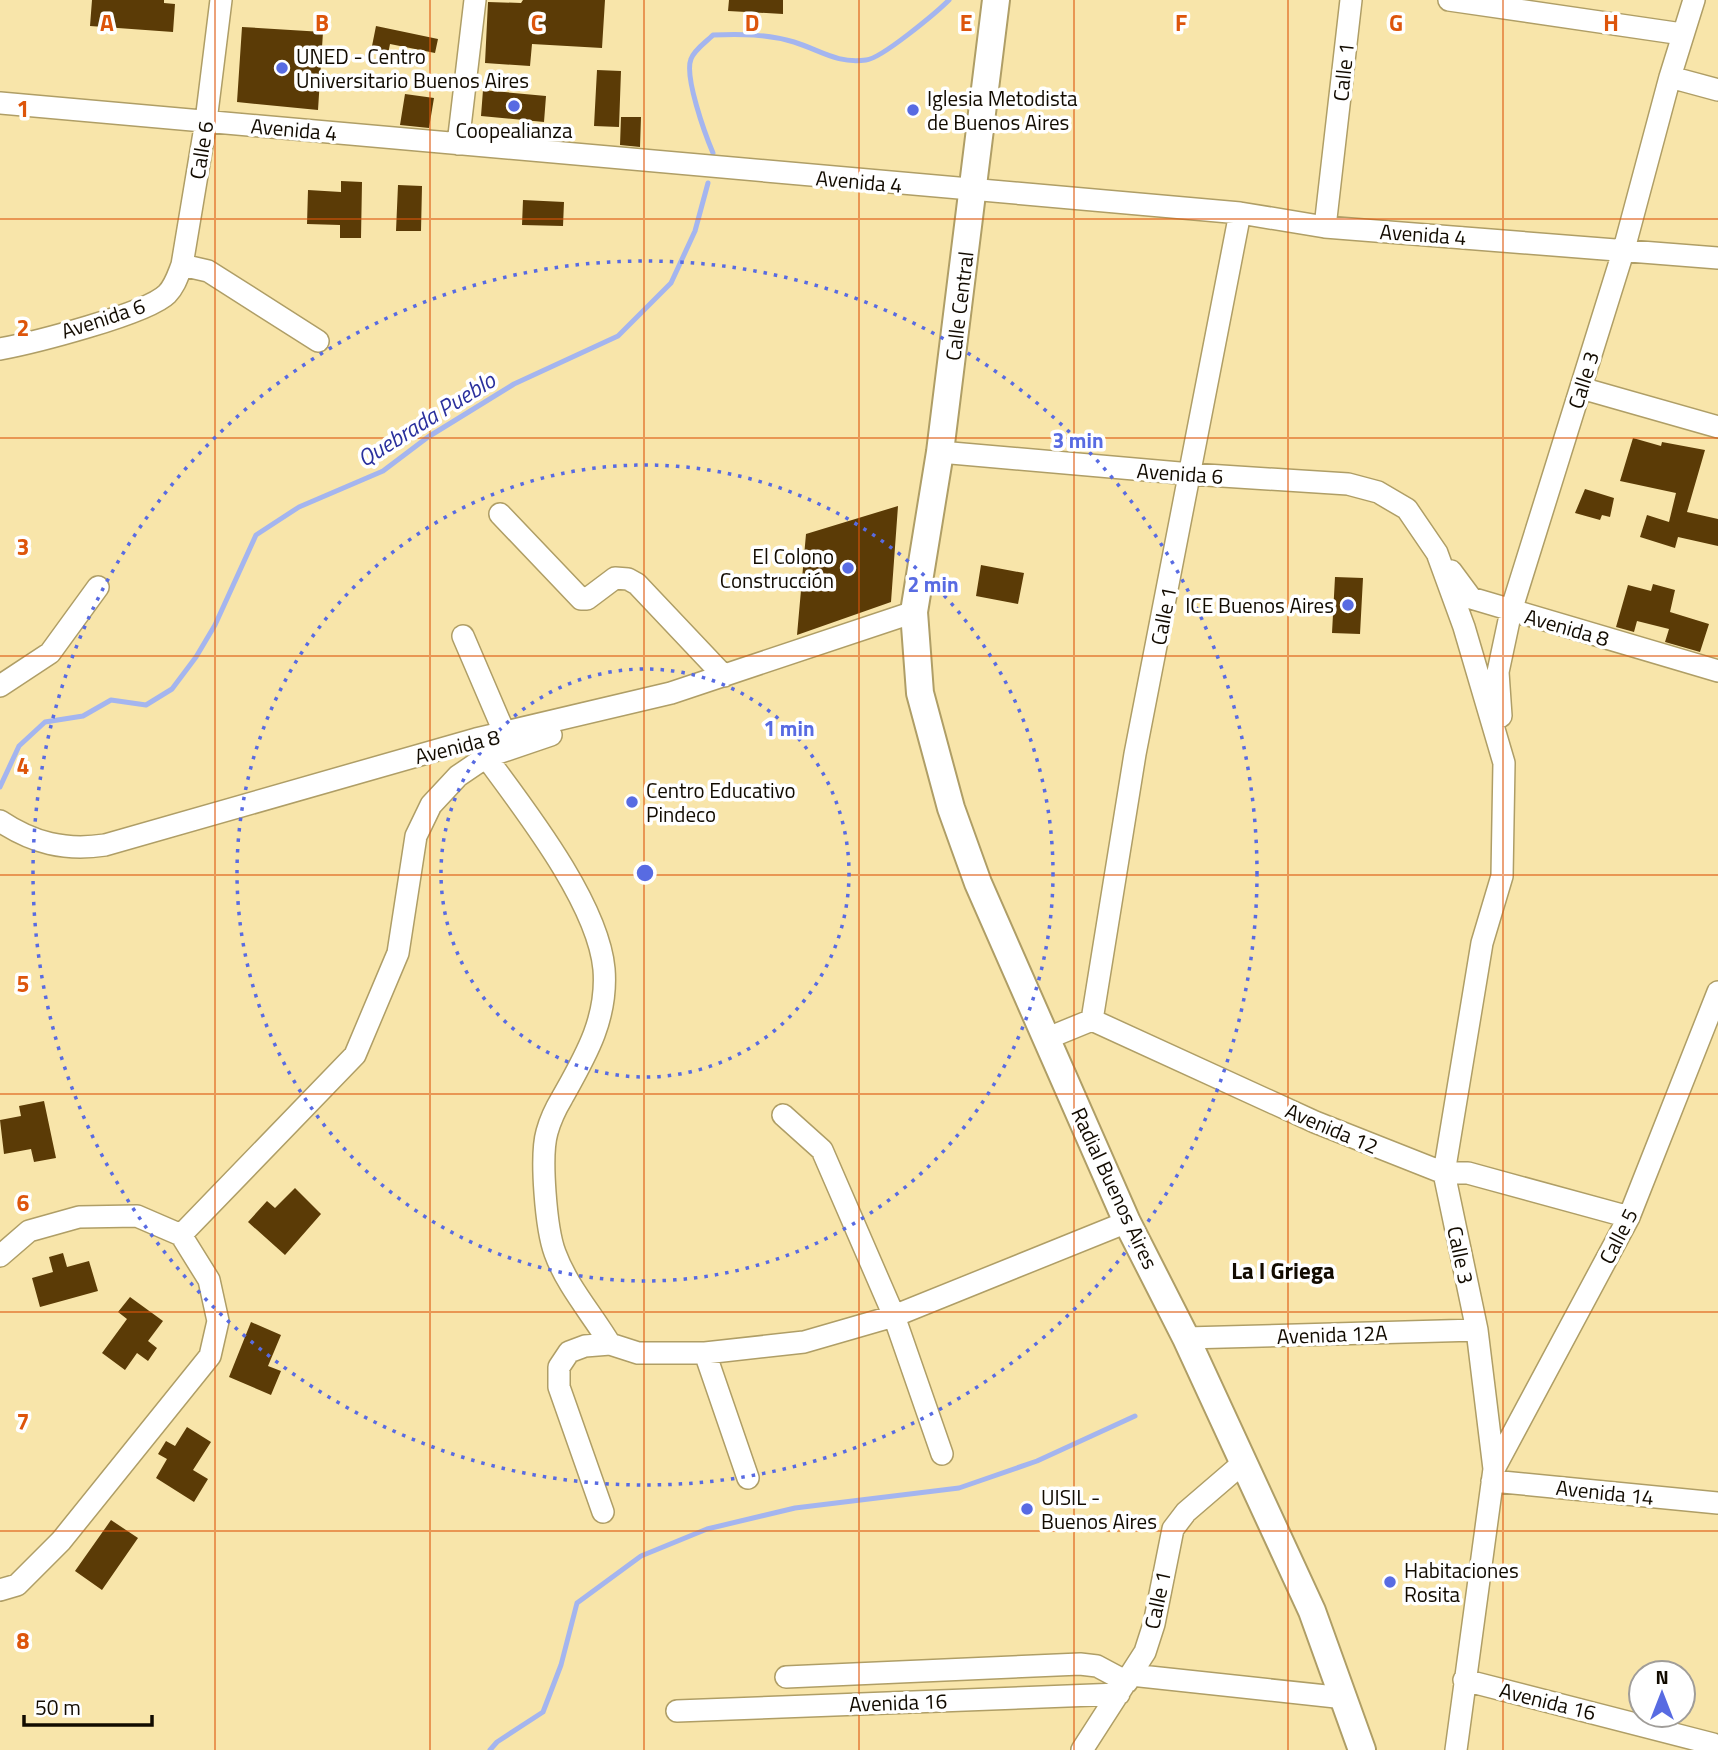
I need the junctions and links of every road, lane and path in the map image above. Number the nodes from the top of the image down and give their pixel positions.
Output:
1 (221, 0) edge
2 (475, 0) edge
3 (996, 0) edge
4 (1351, 0) edge
5 (1449, 0) edge
6 (1694, 0) edge
7 (1682, 34) junction
8 (1670, 77) junction
9 (1718, 90) edge
10 (0, 103) edge
11 (206, 121) junction
12 (458, 144) junction
13 (974, 191) junction
14 (1240, 213) junction
15 (1325, 227) junction
16 (1624, 249) junction
17 (1718, 258) edge
18 (182, 265) junction
19 (165, 296) joint
20 (318, 341) dead end
21 (0, 349) edge
22 (1581, 388) junction
23 (1718, 428) edge
24 (940, 452) junction
25 (1191, 474) junction
26 (1378, 492) joint
27 (500, 514) dead end
28 (1437, 553) junction
29 (98, 587) dead end
30 (1511, 611) junction
31 (914, 612) junction
32 (463, 636) dead end
33 (1718, 671) edge
34 (724, 676) junction
35 (0, 686) edge
36 (671, 694) junction
37 (505, 733) junction
38 (486, 757) junction
39 (1504, 763) junction
40 (0, 821) edge
41 (1718, 992) edge
42 (1093, 1020) junction
43 (1048, 1038) junction
44 (783, 1115) dead end
45 (1444, 1173) junction
46 (1629, 1217) junction
47 (1127, 1222) junction
48 (181, 1235) junction
49 (0, 1256) edge
50 (894, 1316) junction
51 (1477, 1330) junction
52 (1186, 1339) junction
53 (610, 1344) junction
54 (705, 1353) junction
55 (942, 1454) dead end
56 (1243, 1463) junction
57 (1493, 1475) junction
58 (748, 1478) dead end
59 (1718, 1503) edge
60 (603, 1512) dead end
61 (0, 1590) edge
62 (786, 1676) dead end
63 (1464, 1680) junction
64 (1126, 1684) junction
65 (1345, 1698) junction
66 (677, 1711) dead end
67 (1713, 1744) dead end
68 (1082, 1750) edge
69 (1362, 1750) edge
70 (1456, 1750) edge

1 - 11 street, Calle 6
2 - 12 street
3 - 13 main road, Calle Central
4 - 15 street, Calle 1
5 - 7 street
6 - 7 street, Calle 3
7 - 8 street, Calle 3
8 - 9 street
8 - 16 street, Calle 3
10 - 11 street, Avenida 4
11 - 12 street, Avenida 4
11 - 18 street, Calle 6
12 - 13 street, Avenida 4
13 - 14 street, Avenida 4
13 - 24 main road, Calle Central
14 - 15 street, Avenida 4
14 - 25 street, Calle 1
15 - 16 street, Avenida 4
16 - 17 street, Avenida 4
16 - 22 street, Calle 3
18 - 19 street, Calle 6
18 - 20 street
19 - 21 street, Avenida 6
22 - 23 street
22 - 30 street, Calle 3
24 - 25 street, Avenida 6
24 - 31 main road, Calle Central
25 - 26 street, Avenida 6
25 - 42 street, Calle 1
26 - 28 street, Calle 3
27 - 34 street
28 - 30 street, Avenida 8
28 - 39 street, Calle 3
29 - 35 street
30 - 33 street, Avenida 8
30 - 39 street, Calle 3
31 - 34 street, Avenida 8
31 - 43 main road, Radial Buenos Aires
32 - 37 street
34 - 36 street, Avenida 8
36 - 37 street, Avenida 8
36 - 38 street
37 - 40 street, Avenida 8
38 - 48 street
38 - 53 street
39 - 45 street, Calle 3
41 - 46 street, Calle 5
42 - 43 street
42 - 45 street, Avenida 12
43 - 47 main road, Radial Buenos Aires
44 - 50 street
45 - 46 street, Avenida 12
45 - 51 street, Calle 3
46 - 57 street, Calle 5
47 - 50 street
47 - 52 main road, Radial Buenos Aires
48 - 49 street
48 - 61 street
50 - 54 street
50 - 55 street
51 - 52 street, Avenida 12A
51 - 57 street, Calle 3
52 - 56 main road, Radial Buenos Aires
53 - 54 street
53 - 60 street
54 - 58 street
56 - 64 street, Calle 1
56 - 65 main road, Radial Buenos Aires
57 - 59 street, Avenida 14
57 - 63 street, Calle 3
62 - 64 street
63 - 67 street, Avenida 16
63 - 70 street, Calle 3
64 - 65 street, Avenida 16
64 - 66 street, Avenida 16
64 - 68 street, Calle 1
65 - 69 main road, Radial Buenos Aires

